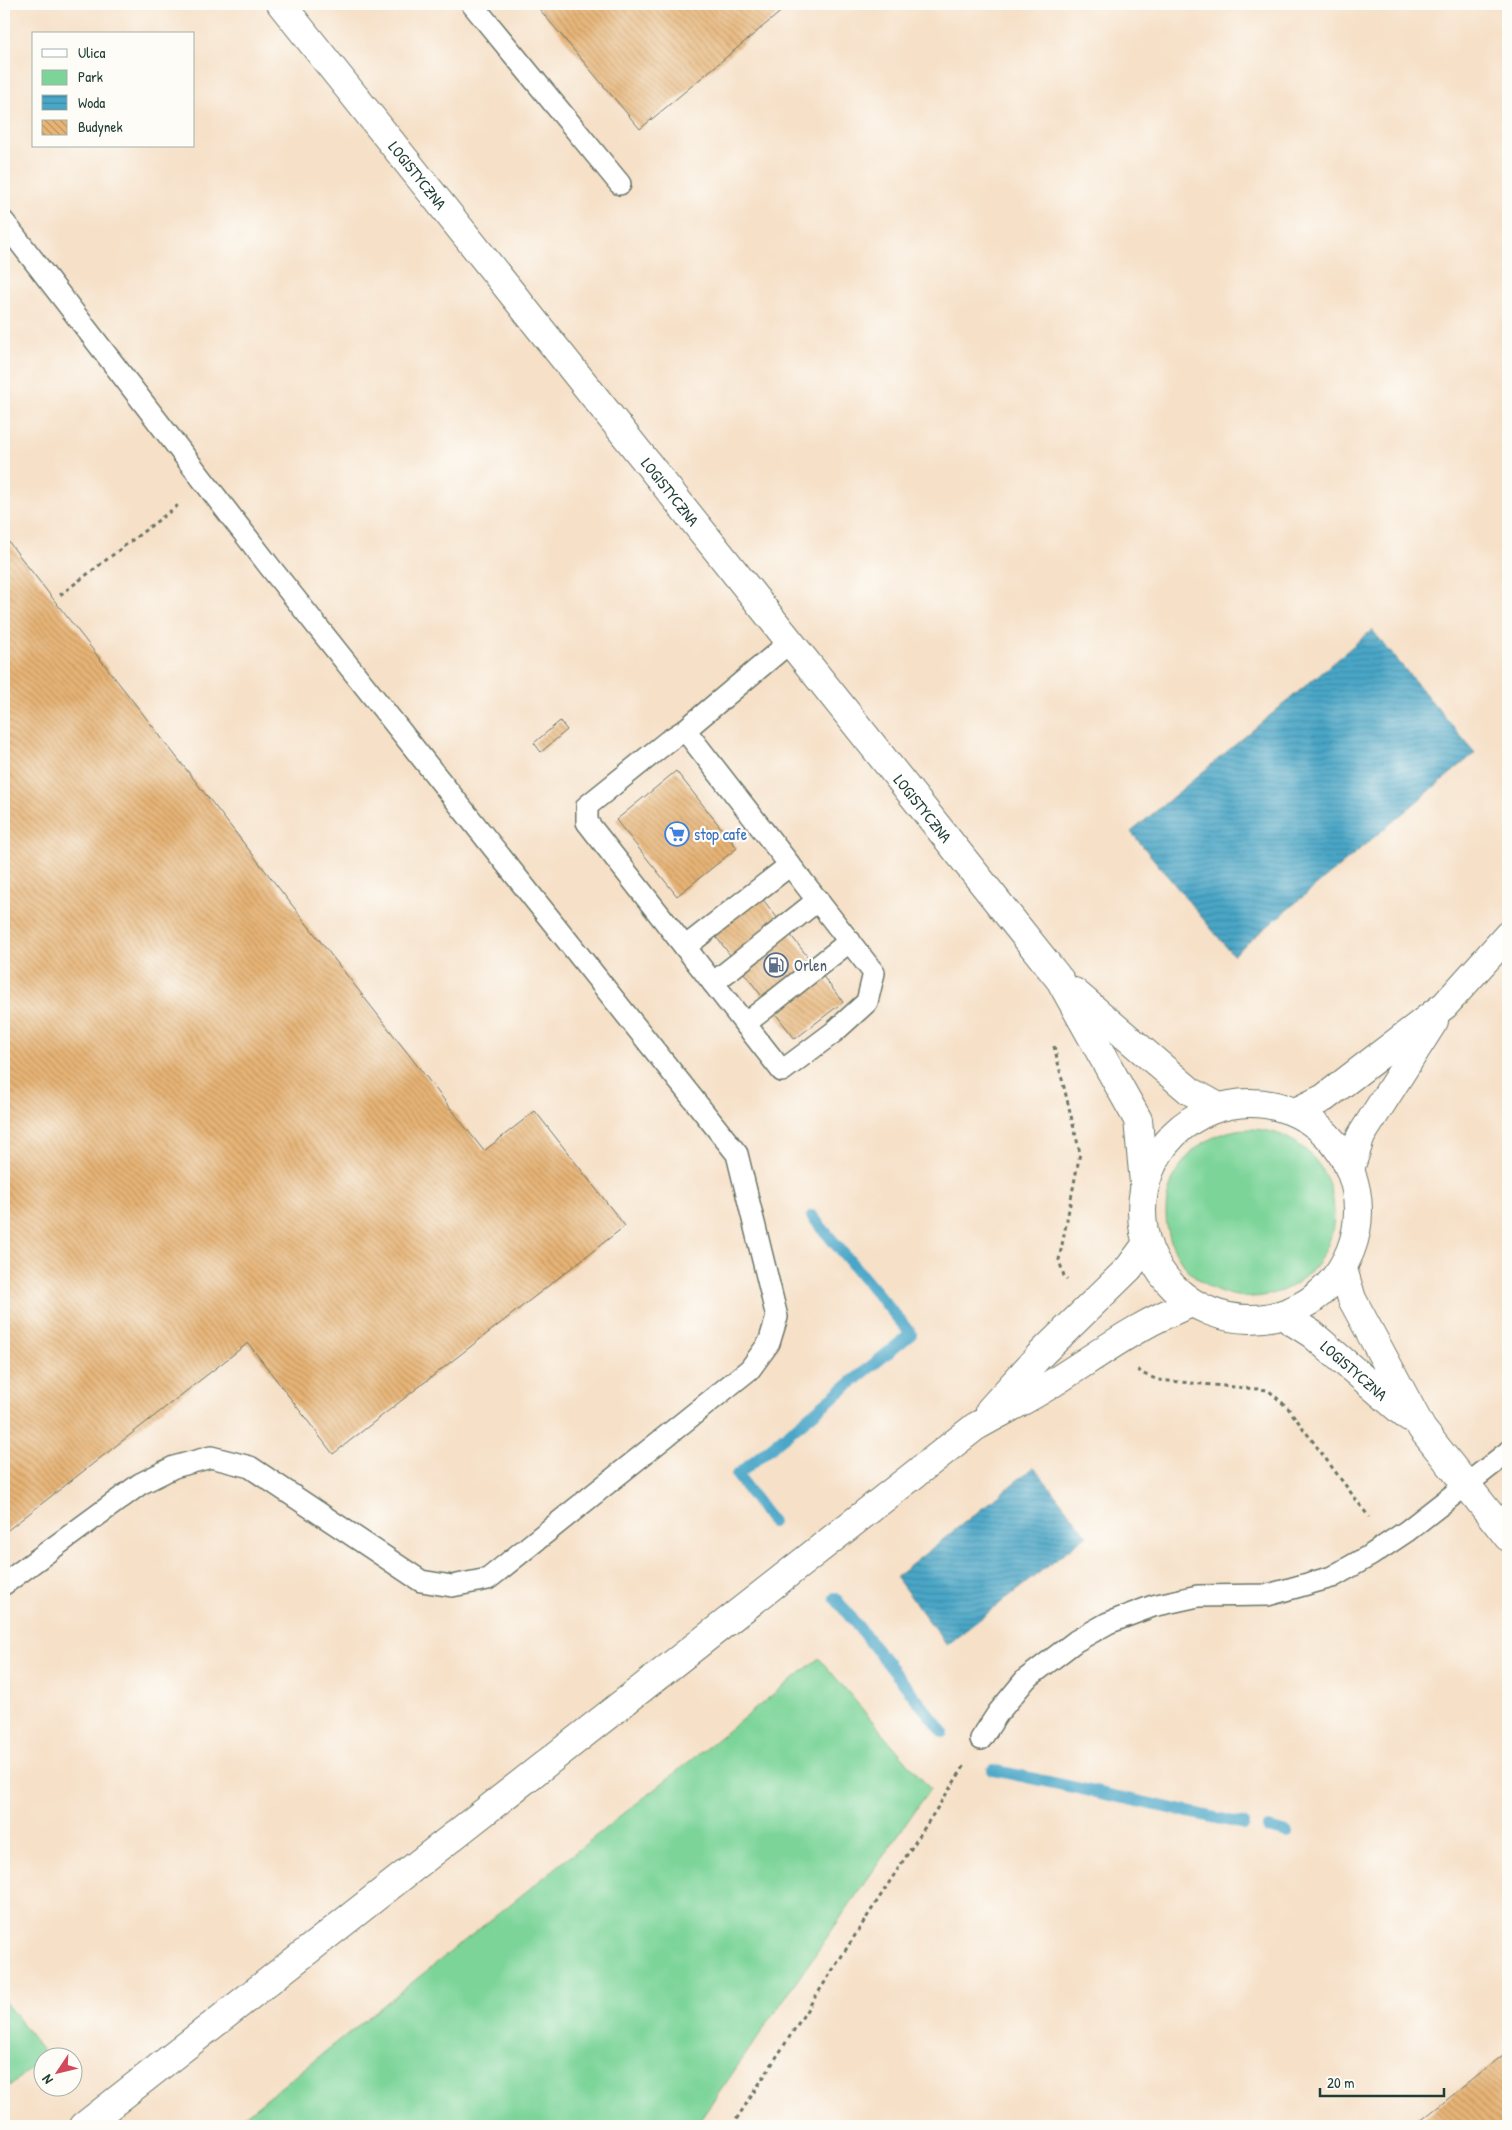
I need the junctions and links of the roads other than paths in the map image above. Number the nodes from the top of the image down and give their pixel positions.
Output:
1 (282, 4) edge
2 (472, 4) edge
3 (620, 184) dead end
4 (4, 222) edge
5 (790, 642) junction
6 (685, 730) junction
7 (790, 865) junction
8 (818, 900) junction
9 (1508, 936) edge
10 (850, 941) junction
11 (684, 947) junction
12 (1060, 980) junction
13 (713, 982) junction
14 (1444, 1005) junction
15 (745, 1024) junction
16 (1217, 1106) junction
17 (1295, 1112) junction
18 (1350, 1169) junction
19 (1144, 1183) junction
20 (1146, 1245) junction
21 (1342, 1269) junction
22 (1192, 1303) junction
23 (1282, 1316) junction
24 (975, 1426) junction
25 (1422, 1429) junction
26 (1508, 1452) edge
27 (1467, 1485) junction
28 (1508, 1537) edge
29 (4, 1584) edge
30 (981, 1739) road end
31 (84, 2126) edge

1 - 5 main road, LOGISTYCZNA
2 - 3 lane
4 - 29 lane
5 - 6 lane
5 - 12 main road, LOGISTYCZNA
6 - 7 lane
6 - 11 lane
7 - 8 lane
7 - 11 lane
8 - 10 lane
8 - 13 lane
9 - 14 main road
10 - 15 lane
10 - 15 lane
11 - 13 lane
12 - 16 main road, LOGISTYCZNA
12 - 19 main road, LOGISTYCZNA
13 - 15 lane
14 - 17 main road
14 - 18 main road
16 - 17 main road
16 - 19 main road
17 - 18 main road
18 - 21 main road
19 - 20 main road
20 - 22 main road
20 - 24 main road
21 - 23 main road
21 - 25 main road, LOGISTYCZNA
22 - 23 main road
22 - 24 main road
23 - 25 main road, LOGISTYCZNA
24 - 31 main road
25 - 27 main road, LOGISTYCZNA
26 - 27 lane
27 - 28 main road, LOGISTYCZNA
27 - 30 lane

